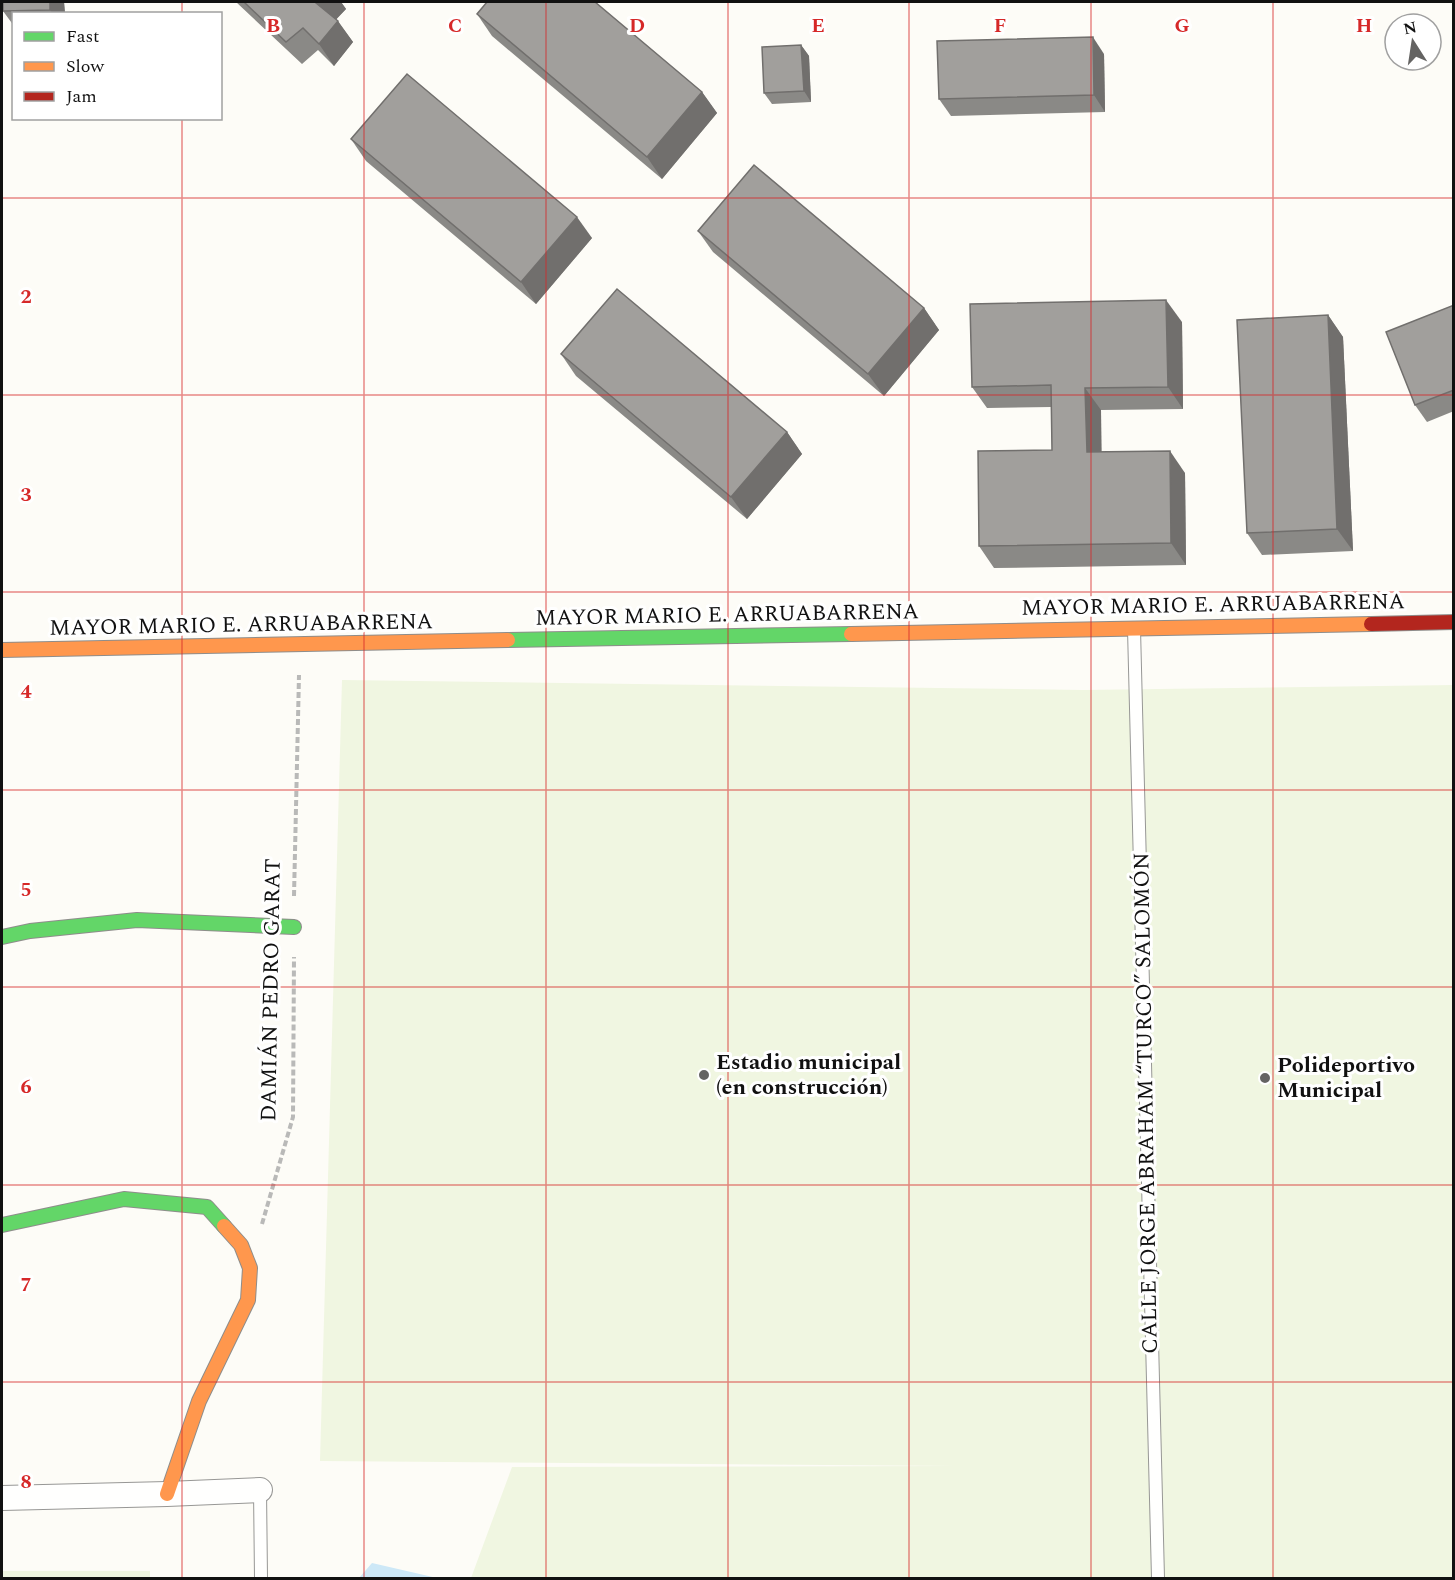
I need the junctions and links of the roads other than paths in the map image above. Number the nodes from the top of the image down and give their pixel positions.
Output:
1 (1454, 622) edge
2 (1134, 627) junction
3 (2, 650) edge
4 (294, 927) road end
5 (2, 937) edge
6 (2, 1225) edge
7 (260, 1490) joint
8 (167, 1494) junction
9 (2, 1498) edge
10 (261, 1578) edge
11 (1158, 1578) edge

1 - 2 street, MAYOR MARIO E. ARRUABARRENA
2 - 3 street, MAYOR MARIO E. ARRUABARRENA
2 - 11 lane, CALLE JORGE ABRAHAM “TURCO” SALOMÓN
4 - 5 street
6 - 8 street
7 - 8 street
7 - 10 lane
8 - 9 street

